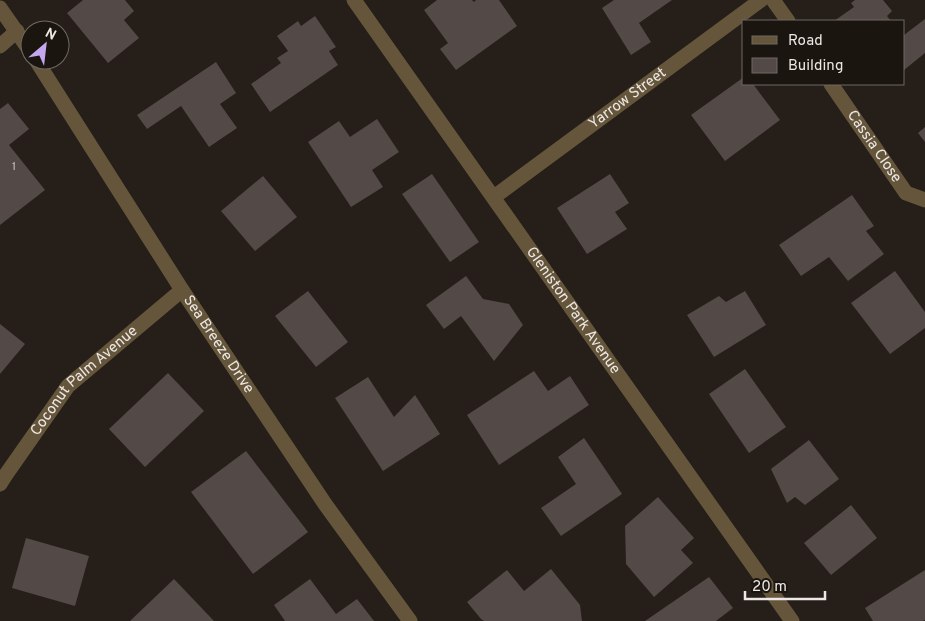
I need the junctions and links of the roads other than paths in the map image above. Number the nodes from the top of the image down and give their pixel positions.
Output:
1 (354, 0) edge
2 (760, 0) edge
3 (773, 0) edge
4 (0, 8) edge
5 (787, 20) edge
6 (17, 31) junction
7 (20, 36) edge
8 (0, 46) edge
9 (42, 70) edge
10 (832, 85) edge
11 (494, 197) junction
12 (925, 200) edge
13 (182, 290) junction
14 (0, 484) edge
15 (410, 621) edge
16 (792, 621) edge

1 - 11 street, Gleniston Park Avenue
2 - 11 street, Yarrow Street
3 - 5 street
4 - 6 street
6 - 7 street
6 - 8 street
9 - 13 street, Sea Breeze Drive
10 - 12 street, Cassia Close
11 - 16 street, Gleniston Park Avenue
13 - 14 street, Coconut Palm Avenue
13 - 15 street, Sea Breeze Drive

